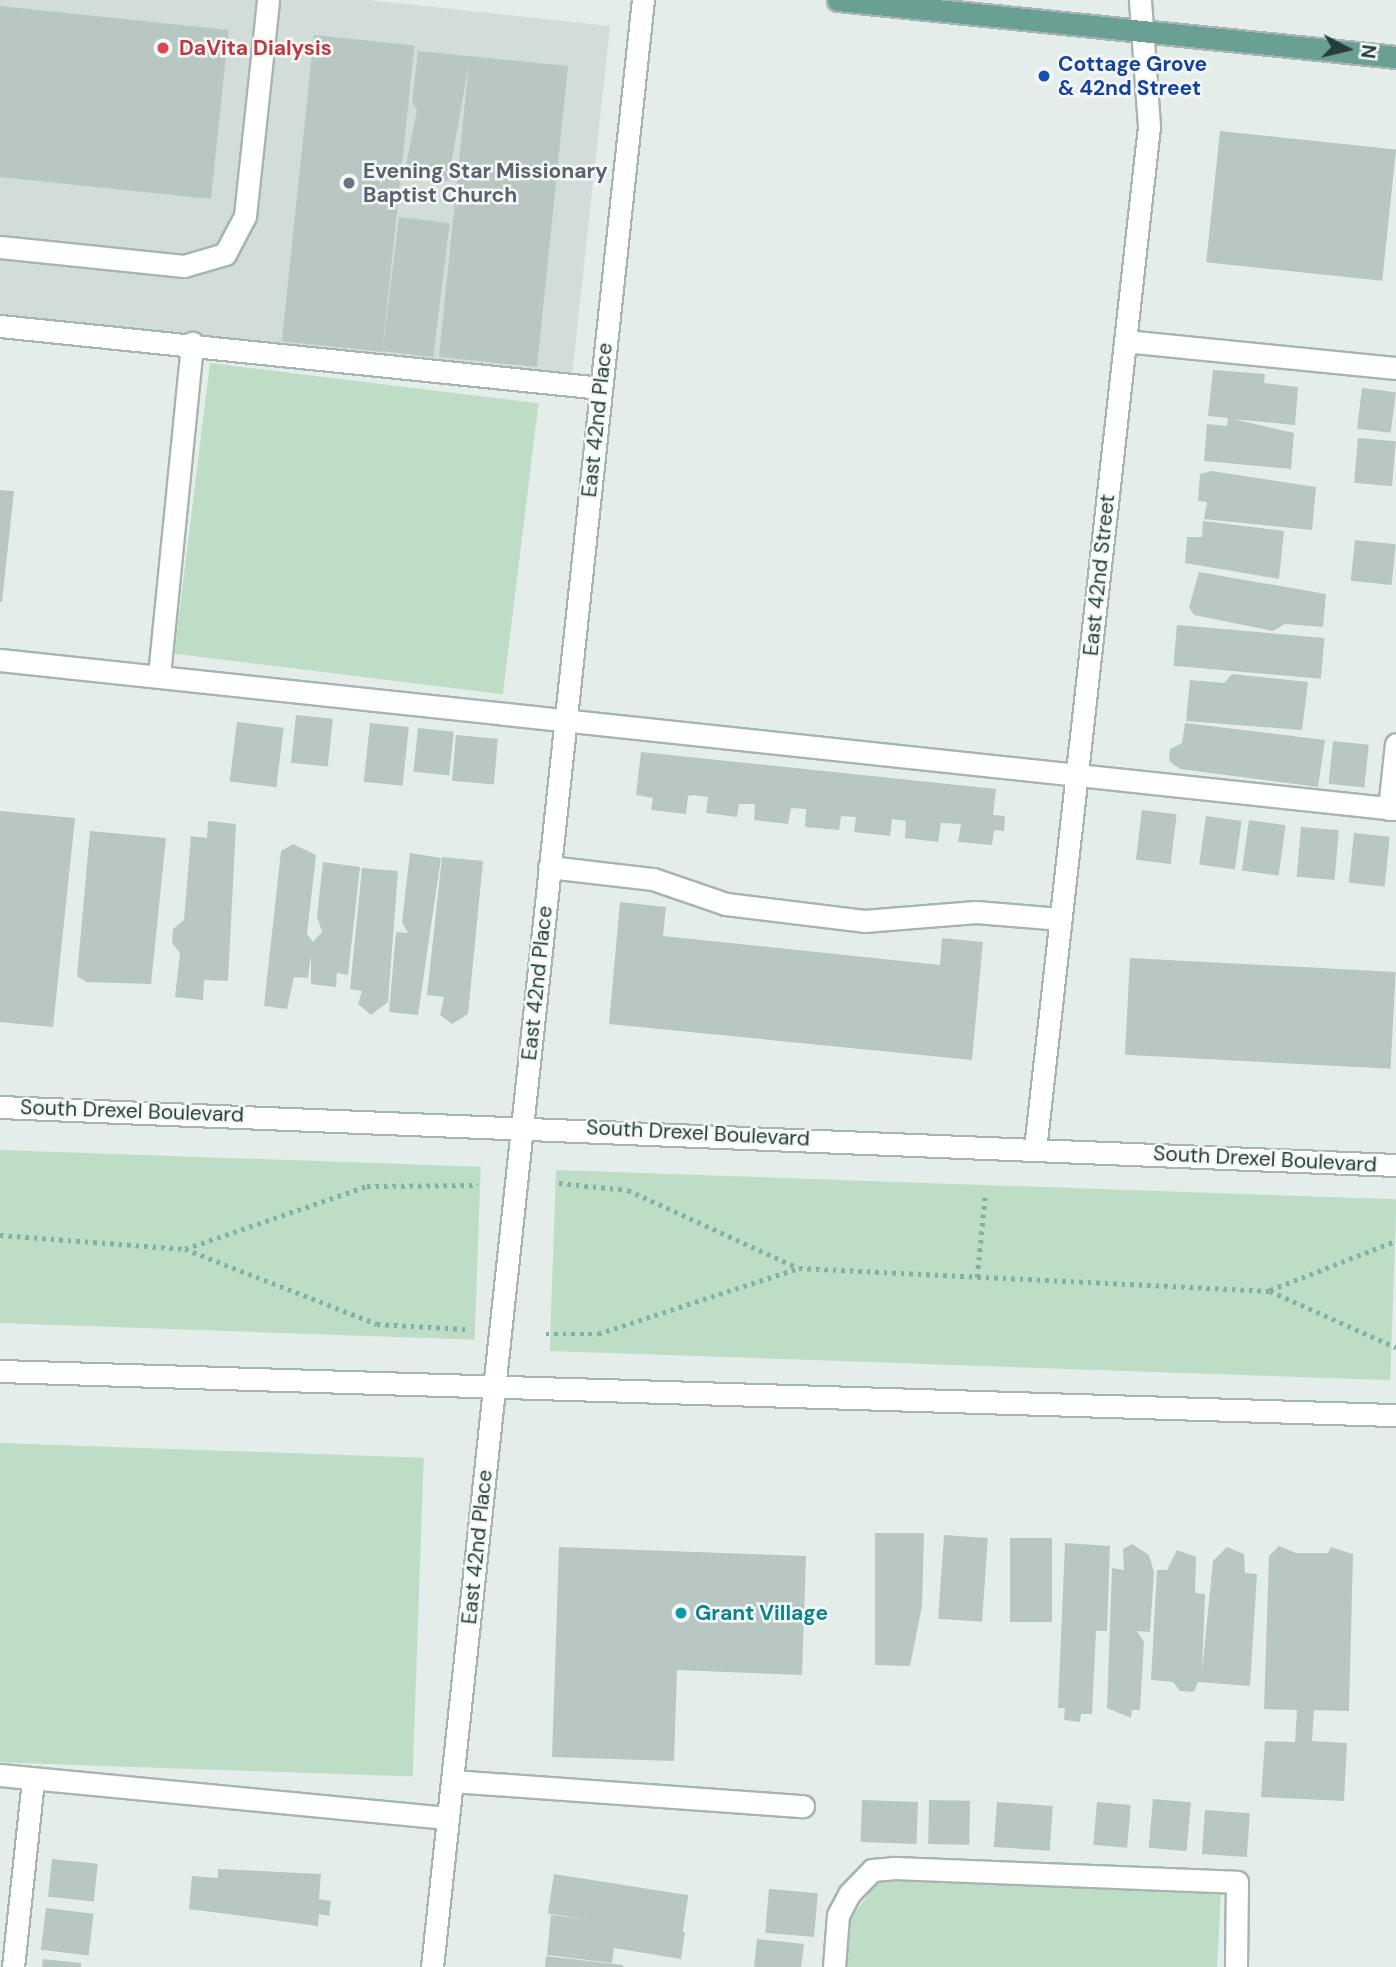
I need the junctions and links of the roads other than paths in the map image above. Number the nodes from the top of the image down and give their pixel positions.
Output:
1 (268, 0) edge
2 (642, 0) edge
3 (838, 0) edge
4 (1140, 0) edge
5 (1142, 32) junction
6 (1396, 57) edge
7 (0, 247) edge
8 (0, 326) edge
9 (1125, 341) junction
10 (192, 343) junction
11 (1396, 368) edge
12 (601, 388) junction
13 (0, 660) edge
14 (159, 675) junction
15 (566, 716) junction
16 (1396, 744) edge
17 (1077, 774) junction
18 (1393, 809) edge
19 (549, 867) junction
20 (1061, 919) junction
21 (0, 1107) edge
22 (522, 1125) junction
23 (1035, 1149) junction
24 (1396, 1165) edge
25 (0, 1371) edge
26 (494, 1389) junction
27 (1396, 1415) edge
28 (0, 1775) edge
29 (33, 1779) junction
30 (452, 1781) junction
31 (803, 1806) dead end
32 (447, 1818) junction
33 (13, 1967) edge
34 (432, 1967) edge
35 (834, 1967) edge
36 (1236, 1967) edge

1 - 7 street
2 - 12 street, East 42nd Place
3 - 5 main road
4 - 5 street, East 42nd Street
5 - 6 main road
5 - 9 street, East 42nd Street
8 - 10 street
9 - 11 street
9 - 17 street, East 42nd Street
10 - 12 street
10 - 14 street
12 - 15 street, East 42nd Place
13 - 14 street
14 - 15 street
15 - 17 street
15 - 19 street, East 42nd Place
16 - 18 street
17 - 18 street
17 - 20 street, East 42nd Street
19 - 20 street
19 - 22 street, East 42nd Place
20 - 23 street, East 42nd Street
21 - 22 street, South Drexel Boulevard
22 - 23 street, South Drexel Boulevard
22 - 26 street, East 42nd Place
23 - 24 street, South Drexel Boulevard
25 - 26 street
26 - 27 street
26 - 30 street, East 42nd Place
28 - 29 street
29 - 32 street
29 - 33 street
30 - 31 street
30 - 32 street, East 42nd Place
32 - 34 street, East 42nd Place
35 - 36 street

